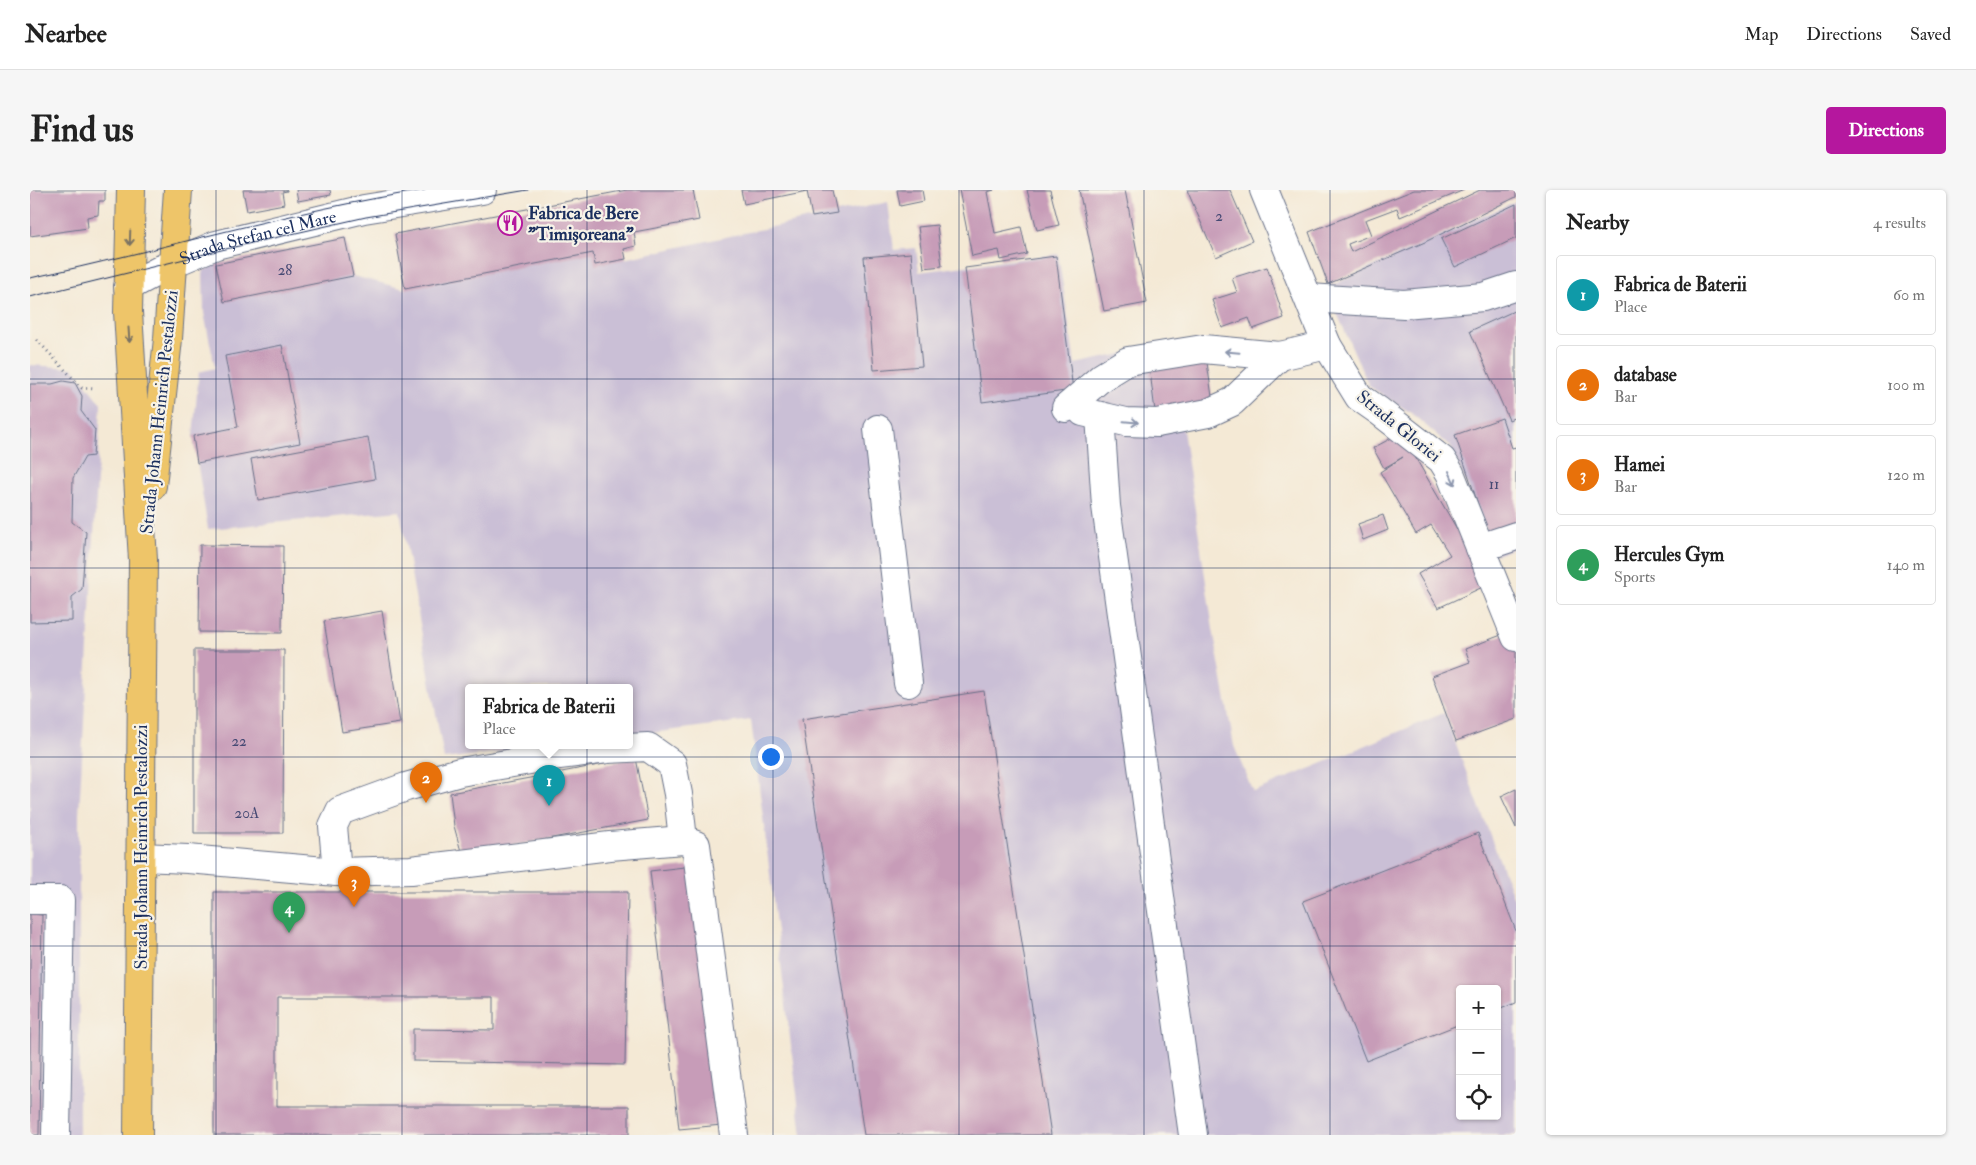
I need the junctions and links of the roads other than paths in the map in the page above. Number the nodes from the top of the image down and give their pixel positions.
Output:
1 (131, 190) edge
2 (178, 190) edge
3 (482, 190) edge
4 (1264, 190) edge
5 (362, 200) edge
6 (172, 263) junction
7 (1516, 286) edge
8 (128, 287) junction
9 (1309, 298) junction
10 (1327, 345) junction
11 (1280, 356) junction
12 (1100, 416) junction
13 (878, 429) dead end
14 (1516, 536) edge
15 (1480, 548) junction
16 (143, 560) junction
17 (1516, 637) edge
18 (908, 683) dead end
19 (628, 749) edge
20 (633, 749) edge
21 (683, 840) junction
22 (141, 857) junction
23 (337, 872) junction
24 (30, 900) edge
25 (56, 1135) edge
26 (138, 1135) edge
27 (734, 1135) edge
28 (1193, 1135) edge

1 -> 8 main road, Strada Johann Heinrich Pestalozzi
2 - 6 main road, Strada Johann Heinrich Pestalozzi
3 - 5 street, Strada Ștefan cel Mare
4 - 9 street, Strada Gloriei
5 - 6 street, Strada Ștefan cel Mare
6 - 8 street, Strada Ștefan cel Mare
6 - 16 main road, Strada Johann Heinrich Pestalozzi
7 - 9 street
8 -> 16 main road, Strada Johann Heinrich Pestalozzi
9 - 10 street, Strada Gloriei
10 - 11 street
10 -> 15 street, Strada Gloriei
12 -> 11 street
11 -> 12 street
12 - 28 street
13 - 18 street
14 - 15 street
15 - 17 street, Strada Gloriei
16 - 22 main road, Strada Johann Heinrich Pestalozzi
19 - 23 street
20 - 21 street
21 - 23 street
21 - 27 street
22 - 23 street
22 - 26 main road, Strada Johann Heinrich Pestalozzi
24 - 25 street

